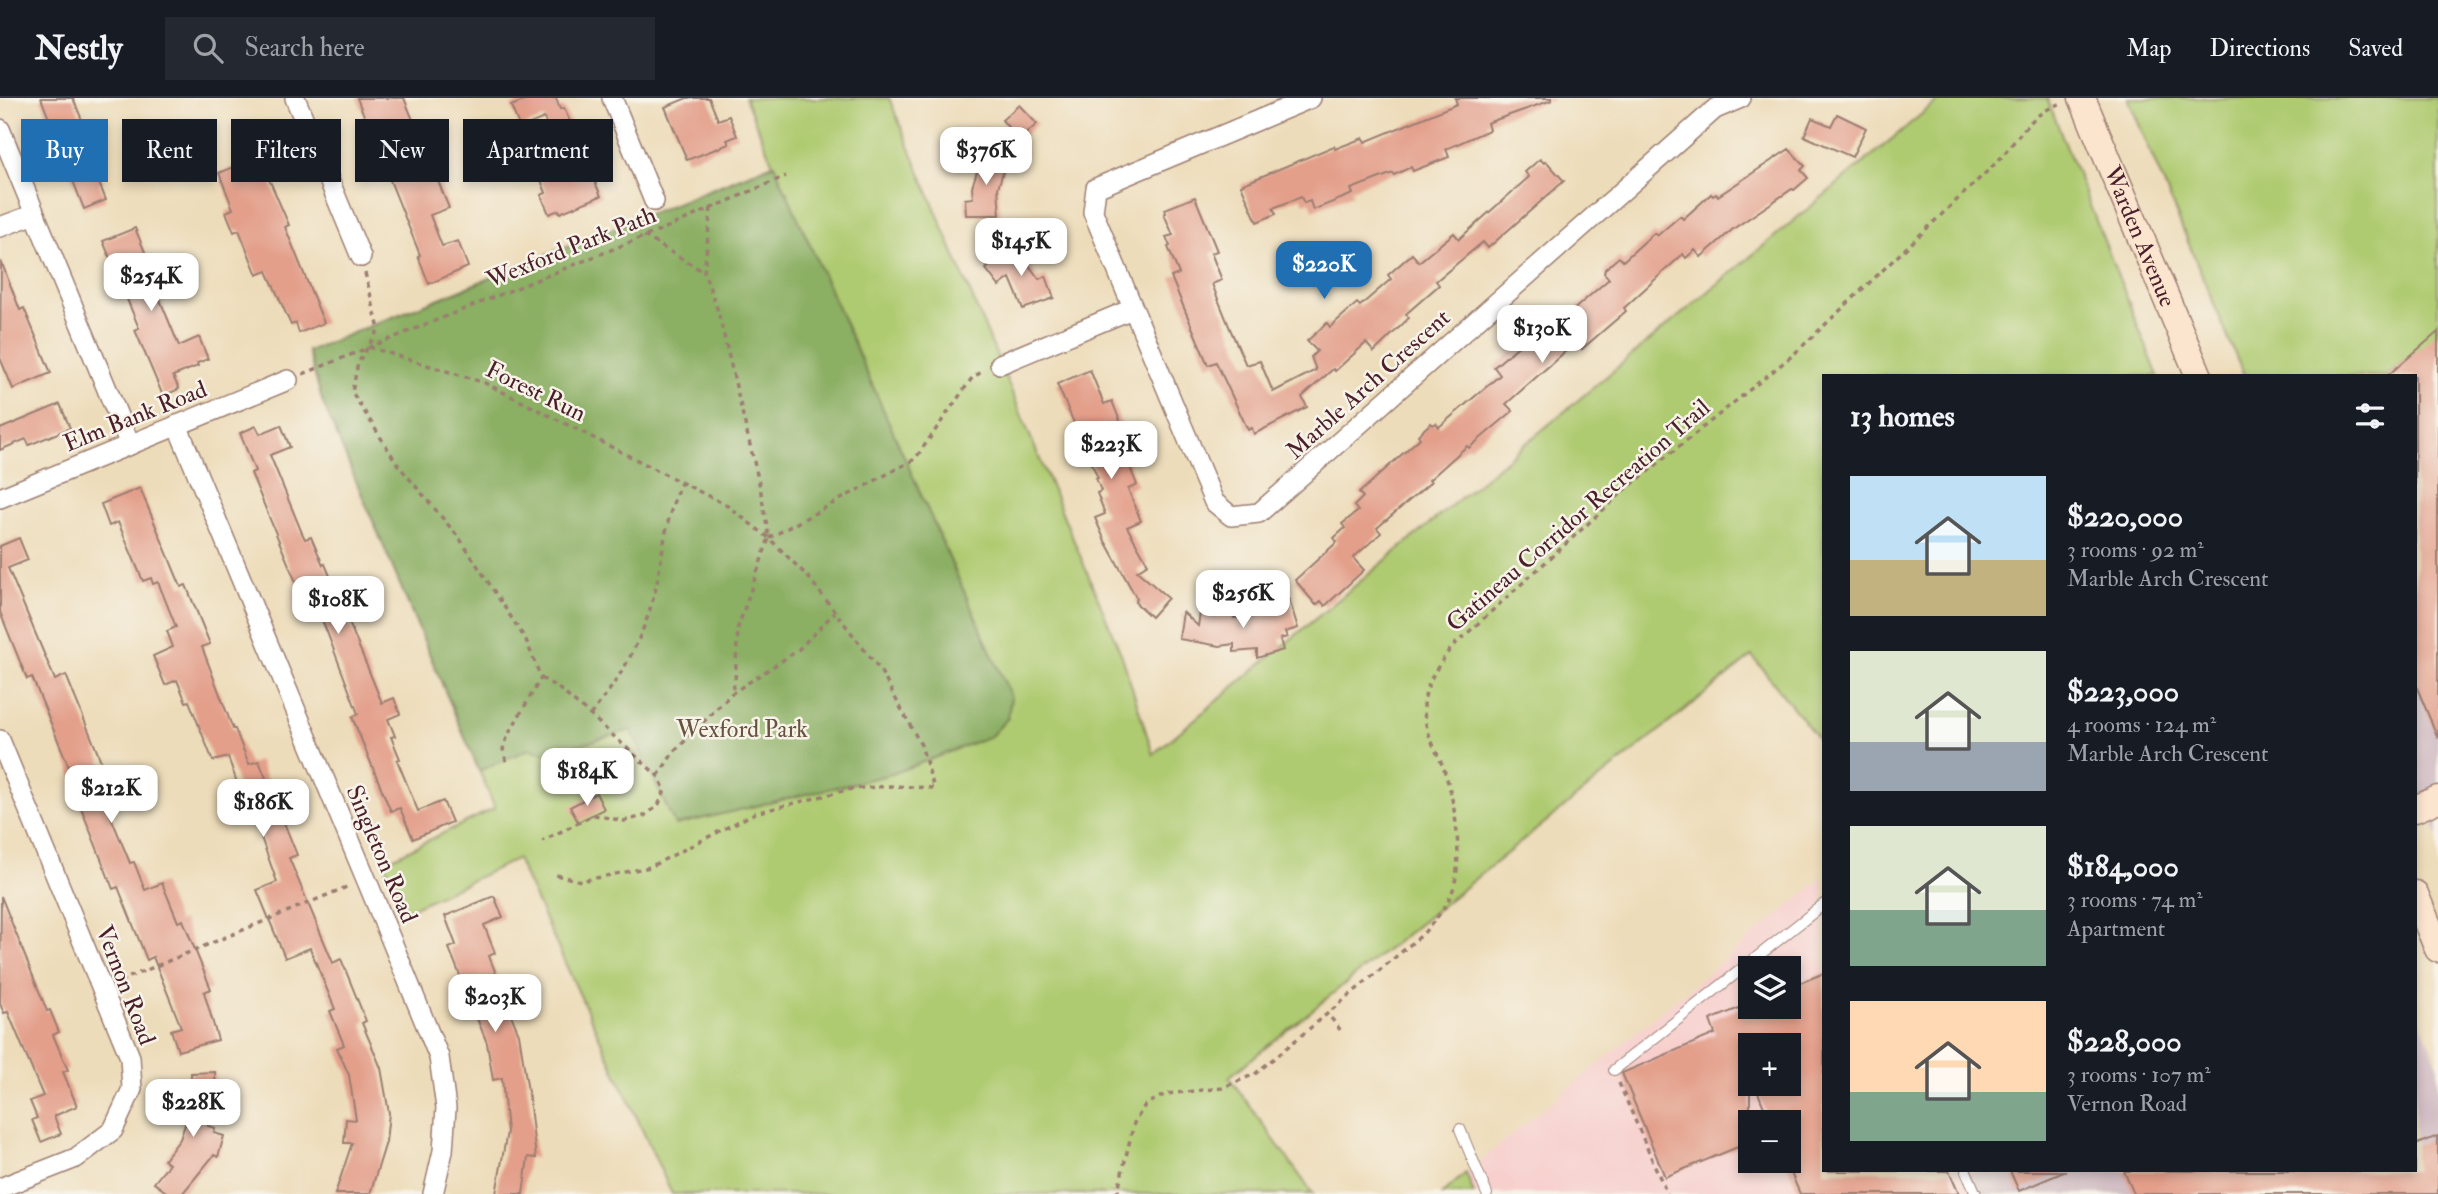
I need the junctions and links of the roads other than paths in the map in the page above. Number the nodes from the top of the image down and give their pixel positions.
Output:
1 (295, 98) edge
2 (612, 98) edge
3 (1311, 98) edge
4 (1741, 98) edge
5 (2082, 98) edge
6 (0, 129) edge
7 (654, 201) dead end
8 (35, 214) junction
9 (0, 227) edge
10 (361, 257) road end
11 (1132, 309) junction
12 (1000, 364) dead end
13 (2198, 374) edge
14 (288, 380) road end
15 (177, 425) junction
16 (130, 445) junction
17 (0, 498) edge
18 (0, 740) edge
19 (2438, 799) edge
20 (2417, 808) edge
21 (2417, 899) edge
22 (1822, 906) edge
23 (2438, 949) edge
24 (1614, 1070) road end
25 (1461, 1129) dead end
26 (1966, 1172) edge
27 (0, 1188) edge
28 (433, 1194) edge
29 (1487, 1194) edge
30 (1976, 1194) edge

1 - 10 street
2 - 7 street
3 - 11 street, Marble Arch Crescent
4 - 11 street, Marble Arch Crescent
5 - 13 main road, Warden Avenue
6 - 8 street
8 - 9 street
8 - 16 street
11 - 12 street
14 - 15 street, Elm Bank Road
15 - 16 street, Elm Bank Road
15 - 28 street, Singleton Road
16 - 17 street, Elm Bank Road
18 - 27 street, Vernon Road
19 - 20 main road
21 - 23 main road
22 - 24 lane
25 - 29 lane
26 - 30 lane

